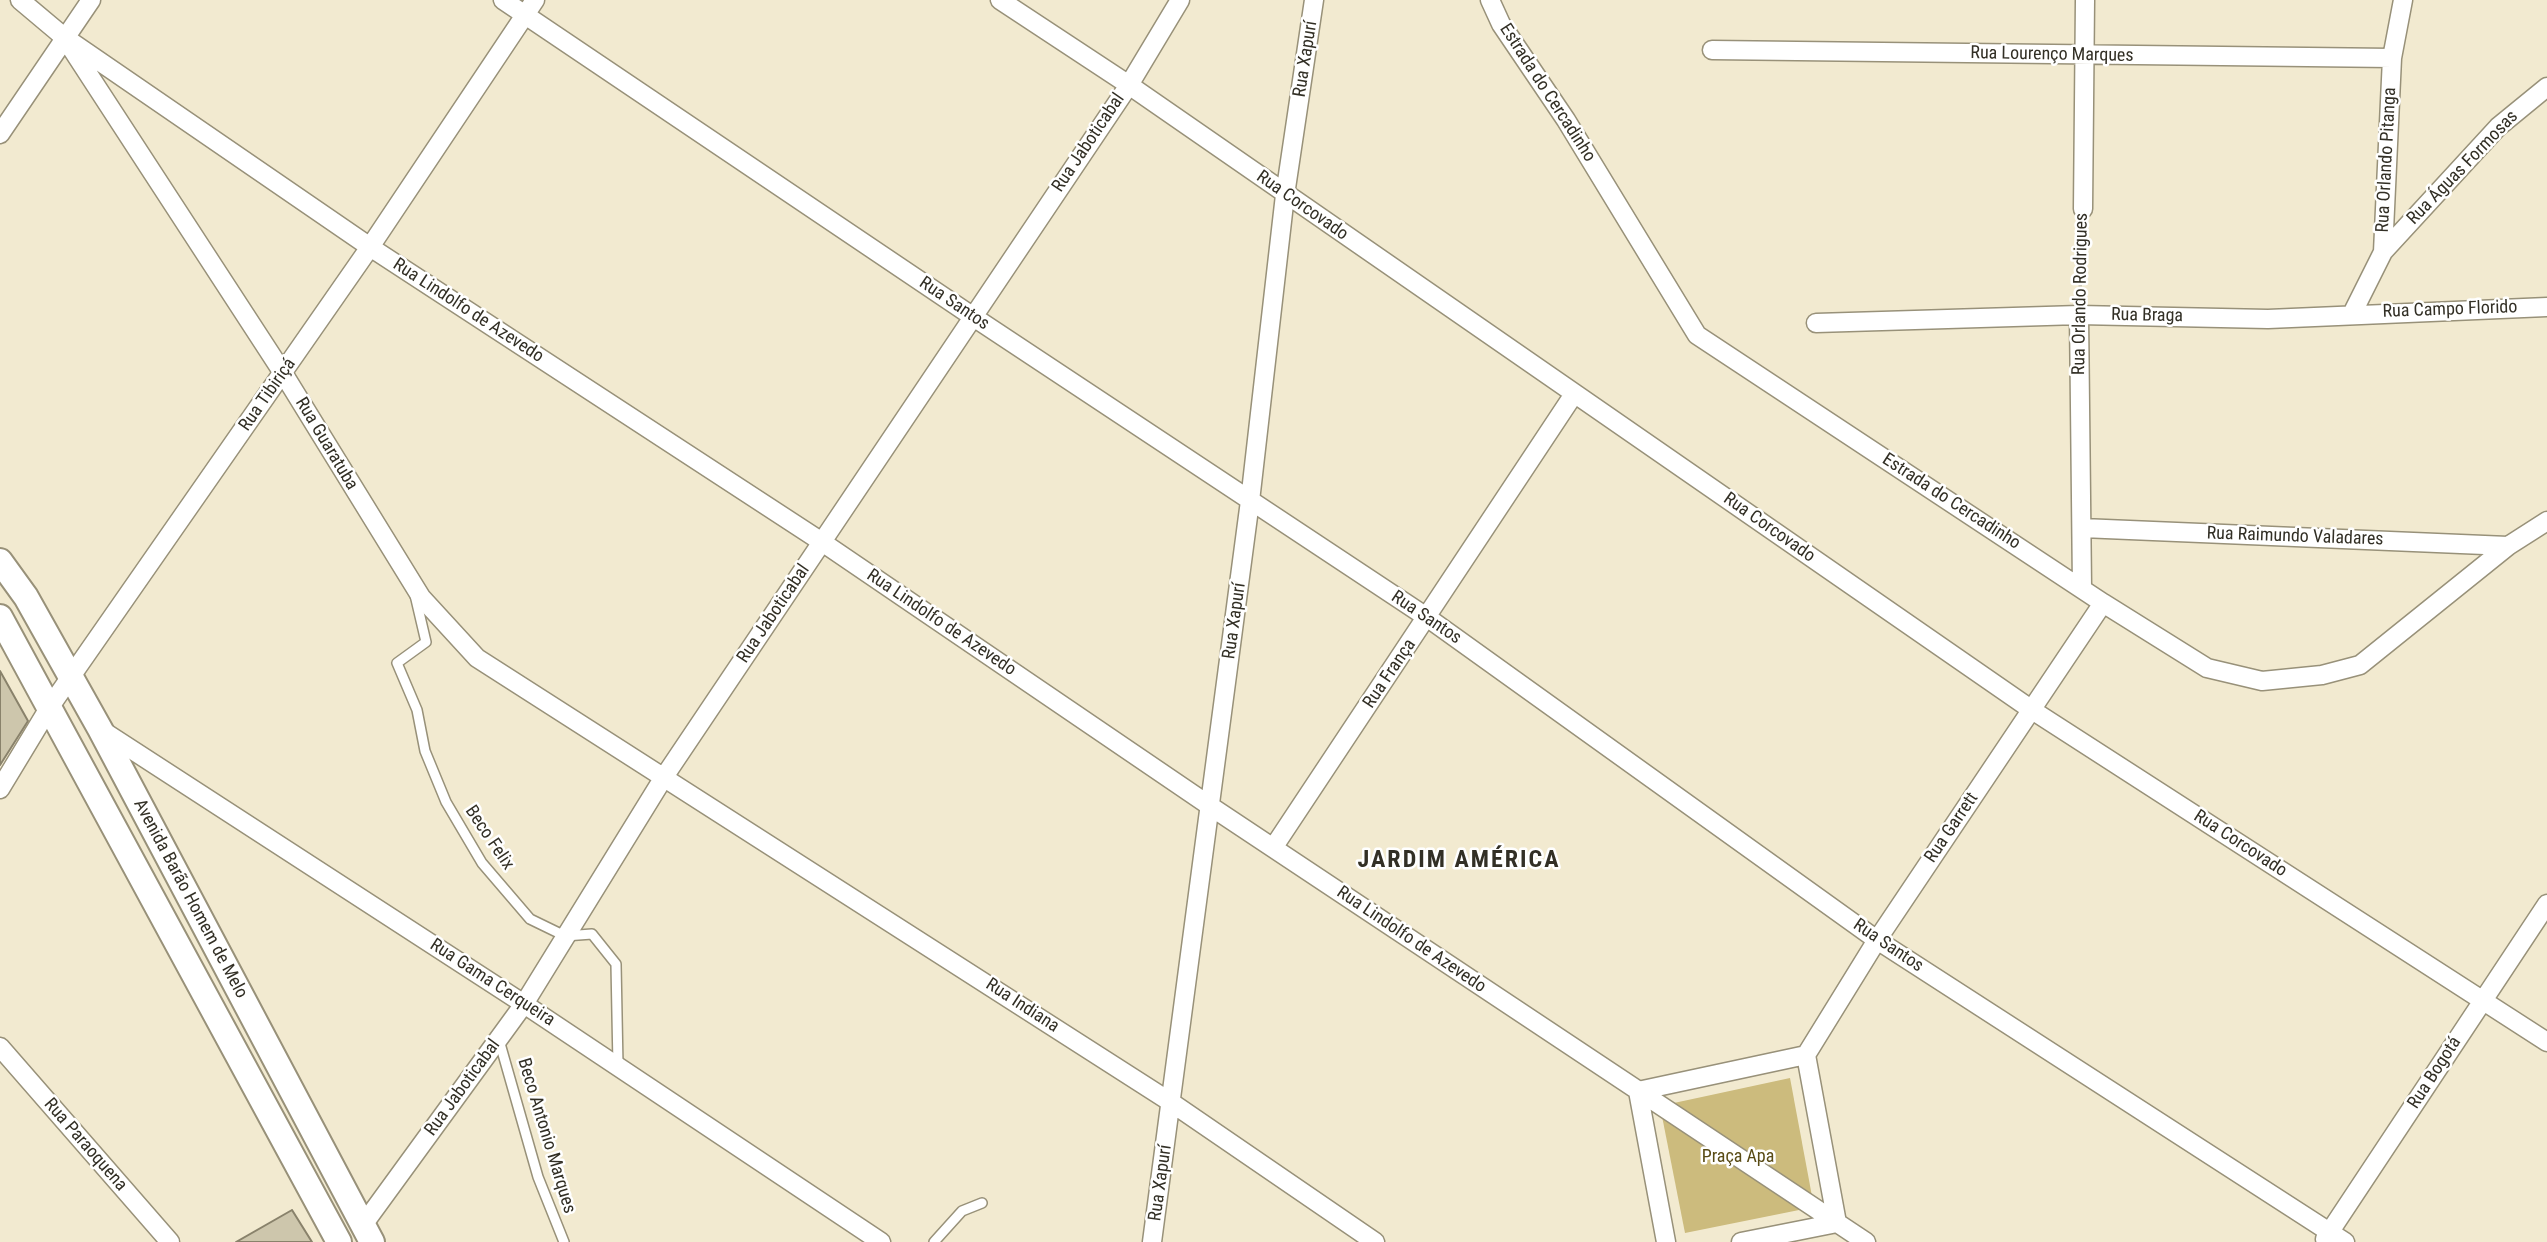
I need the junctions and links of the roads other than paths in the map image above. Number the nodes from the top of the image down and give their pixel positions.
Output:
1 (20, 0) edge
2 (91, 0) edge
3 (503, 0) edge
4 (1000, 0) edge
5 (1180, 0) edge
6 (1314, 0) edge
7 (1490, 0) edge
8 (2085, 0) edge
9 (2403, 0) edge
10 (530, 7) edge
11 (64, 37) junction
12 (1712, 50) dead end
13 (2086, 56) junction
14 (2392, 58) junction
15 (1129, 85) junction
16 (2547, 88) edge
17 (0, 134) edge
18 (1285, 195) junction
19 (2083, 209) road end
20 (370, 247) junction
21 (2383, 252) junction
22 (2547, 307) edge
23 (2352, 314) junction
24 (2079, 315) junction
25 (972, 316) junction
26 (1816, 323) dead end
27 (282, 373) junction
28 (1574, 394) junction
29 (1251, 501) junction
30 (2547, 521) edge
31 (2082, 528) junction
32 (822, 542) junction
33 (2508, 546) junction
34 (0, 561) edge
35 (412, 583) junction
36 (2082, 588) junction
37 (2103, 603) junction
38 (0, 617) edge
39 (1428, 618) junction
40 (72, 679) junction
41 (49, 708) junction
42 (2032, 710) junction
43 (100, 729) junction
44 (664, 777) junction
45 (0, 789) edge
46 (1210, 806) junction
47 (1273, 848) junction
48 (2547, 904) edge
49 (565, 936) junction
50 (1877, 940) junction
51 (2483, 1000) junction
52 (524, 1004) junction
53 (499, 1038) junction
54 (2547, 1042) edge
55 (0, 1047) edge
56 (1806, 1055) junction
57 (618, 1066) junction
58 (1638, 1091) junction
59 (1172, 1103) junction
60 (982, 1203) dead end
61 (1837, 1223) junction
62 (368, 1233) edge
63 (2332, 1239) edge
64 (170, 1242) edge
65 (339, 1242) edge
66 (564, 1242) edge
67 (881, 1242) edge
68 (934, 1242) edge
69 (1152, 1242) edge
70 (1375, 1242) edge
71 (1667, 1242) edge
72 (1741, 1242) edge
73 (1866, 1242) edge

1 - 11 street, Rua Lindolfo de Azevedo
2 - 11 street
3 - 10 street, Rua Santos
4 - 15 street, Rua Corcovado
5 - 15 street, Rua Jaboticabal
6 - 18 street, Rua Xapurí
7 - 36 street, Estrada do Cercadinho
8 - 13 street, Rua Orlando Rodrigues
9 - 14 street, Rua Orlando Pitanga
10 - 20 street, Rua Tibiriçá
10 - 25 street, Rua Santos
11 - 17 street
11 - 20 street, Rua Lindolfo de Azevedo
11 - 27 street, Rua Guaratuba
12 - 13 street, Rua Lourenço Marques
13 - 14 street, Rua Lourenço Marques
13 - 19 street, Rua Orlando Rodrigues
14 - 21 street, Rua Orlando Pitanga
15 - 18 street, Rua Corcovado
15 - 25 street, Rua Jaboticabal
16 - 21 street, Rua Águas Formosas
18 - 28 street, Rua Corcovado
18 - 29 street, Rua Xapurí
20 - 27 street, Rua Tibiriçá
20 - 32 street, Rua Lindolfo de Azevedo
21 - 23 street, Rua Orlando Pitanga
22 - 23 street, Rua Campo Florido
23 - 24 street, Rua Braga
24 - 26 street, Rua Braga
24 - 31 street, Rua Orlando Rodrigues
25 - 29 street, Rua Santos
25 - 32 street, Rua Jaboticabal
27 - 35 street, Rua Guaratuba
27 - 40 street, Rua Tibiriçá
28 - 39 street, Rua França
28 - 42 street, Rua Corcovado
29 - 39 street, Rua Santos
29 - 46 street, Rua Xapurí
30 - 33 street, Estrada do Cercadinho
31 - 33 street, Rua Raimundo Valadares
31 - 36 street, Rua Orlando Rodrigues
32 - 44 street, Rua Jaboticabal
32 - 46 street, Rua Lindolfo de Azevedo
33 - 37 street, Estrada do Cercadinho
34 - 40 main road, Avenida Barão Homem de Melo
35 - 44 street, Rua Guaratuba
35 - 49 lane, Beco Felix
36 - 37 street, Estrada do Cercadinho
37 - 42 street, Rua Garrett
38 - 41 main road, Avenida Barão Homem de Melo
39 - 47 street, Rua França
39 - 50 street, Rua Santos
40 - 41 street, Rua Tibiriçá
40 - 43 main road, Avenida Barão Homem de Melo
41 - 45 street, Rua Tibiriçá
41 - 65 main road, Avenida Barão Homem de Melo
42 - 50 street, Rua Garrett
42 - 51 street, Rua Corcovado
43 - 52 street, Rua Gama Cerqueira
43 - 62 main road, Avenida Barão Homem de Melo
44 - 49 street, Rua Jaboticabal
44 - 59 street, Rua Indiana
46 - 47 street, Rua Lindolfo de Azevedo
46 - 59 street, Rua Xapurí
47 - 58 street, Rua Lindolfo de Azevedo
48 - 51 street, Rua Bogotá
49 - 52 street, Rua Jaboticabal
49 - 57 lane, Beco Felix
50 - 56 street, Rua Garrett
50 - 63 street, Rua Santos
51 - 54 street, Rua Corcovado
51 - 63 street, Rua Bogotá
52 - 53 street, Rua Jaboticabal
52 - 57 street, Rua Gama Cerqueira
53 - 62 street, Rua Jaboticabal
53 - 66 lane, Beco Antonio Marques
55 - 64 street, Rua Paraoquena
56 - 58 street
56 - 61 street
57 - 67 street, Rua Gama Cerqueira
58 - 61 street, Rua Lindolfo de Azevedo
58 - 71 street
59 - 69 street, Rua Xapurí
59 - 70 street, Rua Indiana
60 - 68 lane
61 - 72 street
61 - 73 street, Rua Lindolfo de Azevedo

